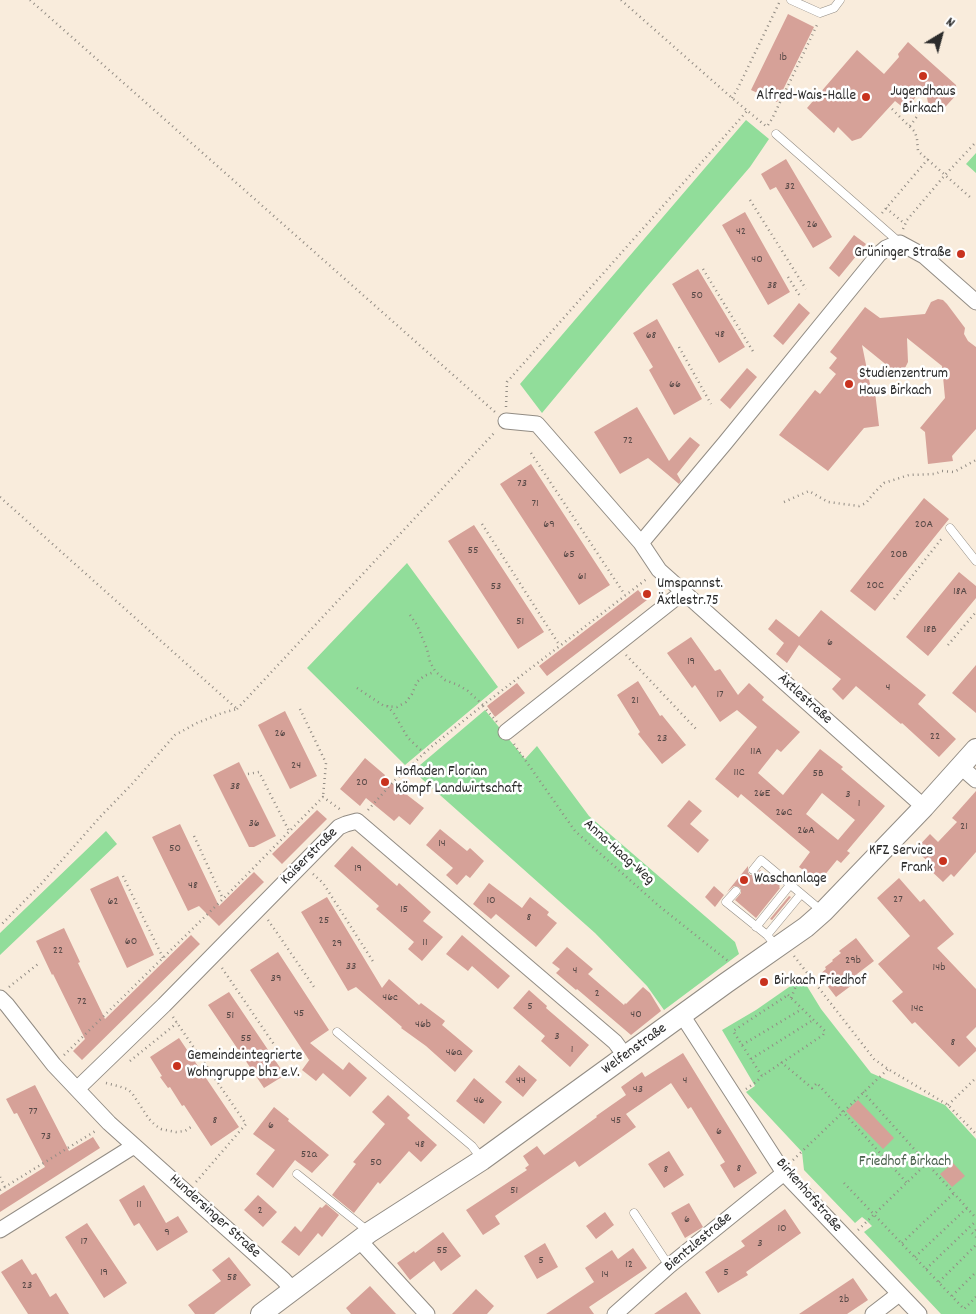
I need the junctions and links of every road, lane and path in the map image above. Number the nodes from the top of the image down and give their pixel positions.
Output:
1 (30, 0) edge
2 (622, 0) edge
3 (780, 0) edge
4 (791, 0) edge
5 (840, 0) edge
6 (820, 13) junction
7 (732, 98) junction
8 (926, 104) dead end
9 (892, 109) dead end
10 (747, 111) junction
11 (767, 126) junction
12 (910, 126) junction
13 (776, 134) joint
14 (976, 142) edge
15 (928, 159) junction
16 (945, 175) junction
17 (971, 198) dead end
18 (750, 200) dead end
19 (886, 208) junction
20 (875, 221) junction
21 (905, 224) junction
22 (900, 243) junction
23 (703, 268) dead end
24 (788, 278) dead end
25 (806, 289) dead end
26 (800, 296) dead end
27 (976, 302) edge
28 (679, 347) dead end
29 (754, 353) dead end
30 (712, 404) dead end
31 (506, 421) junction
32 (531, 453) dead end
33 (976, 460) edge
34 (0, 497) edge
35 (784, 502) dead end
36 (482, 524) dead end
37 (950, 528) joint
38 (641, 543) junction
39 (976, 561) edge
40 (659, 570) junction
41 (683, 592) junction
42 (626, 596) junction
43 (894, 599) dead end
44 (976, 612) edge
45 (410, 615) dead end
46 (617, 645) junction
47 (948, 645) dead end
48 (560, 646) junction
49 (435, 671) junction
50 (357, 688) dead end
51 (483, 705) junction
52 (386, 706) junction
53 (237, 709) junction
54 (300, 710) dead end
55 (698, 731) dead end
56 (506, 732) junction
57 (976, 749) edge
58 (424, 753) junction
59 (960, 766) junction
60 (248, 774) dead end
61 (976, 780) edge
62 (323, 797) junction
63 (924, 807) junction
64 (357, 821) junction
65 (290, 831) junction
66 (194, 836) dead end
67 (303, 864) junction
68 (753, 870) dead end
69 (123, 876) dead end
70 (790, 885) junction
71 (736, 890) dead end
72 (801, 894) junction
73 (223, 899) junction
74 (259, 909) junction
75 (823, 912) junction
76 (0, 926) edge
77 (756, 927) junction
78 (776, 942) junction
79 (213, 956) junction
80 (163, 958) junction
81 (374, 963) dead end
82 (38, 964) dead end
83 (743, 972) junction
84 (808, 974) junction
85 (314, 986) dead end
86 (4, 993) edge
87 (791, 998) junction
88 (164, 1005) junction
89 (802, 1009) junction
90 (682, 1015) junction
91 (813, 1020) junction
92 (177, 1023) junction
93 (337, 1032) dead end
94 (742, 1045) junction
95 (626, 1057) junction
96 (751, 1059) junction
97 (286, 1062) dead end
98 (781, 1062) junction
99 (128, 1063) dead end
100 (54, 1065) junction
101 (888, 1069) junction
102 (762, 1076) junction
103 (111, 1078) dead end
104 (976, 1078) edge
105 (77, 1089) junction
106 (863, 1092) junction
107 (734, 1096) junction
108 (948, 1105) junction
109 (842, 1112) junction
110 (109, 1123) junction
111 (191, 1127) dead end
112 (976, 1134) edge
113 (134, 1146) junction
114 (482, 1160) junction
115 (927, 1163) junction
116 (783, 1171) junction
117 (297, 1174) dead end
118 (0, 1178) edge
119 (907, 1182) junction
120 (844, 1183) dead end
121 (5, 1187) junction
122 (0, 1190) edge
123 (187, 1193) junction
124 (954, 1193) junction
125 (967, 1208) junction
126 (634, 1213) dead end
127 (874, 1214) junction
128 (976, 1220) edge
129 (0, 1230) edge
130 (976, 1230) edge
131 (364, 1236) junction
132 (976, 1237) edge
133 (848, 1241) junction
134 (902, 1243) junction
135 (976, 1245) edge
136 (915, 1257) junction
137 (669, 1266) junction
138 (926, 1269) junction
139 (976, 1272) edge
140 (939, 1282) junction
141 (292, 1290) junction
142 (899, 1294) junction
143 (952, 1296) junction
144 (976, 1297) edge
145 (261, 1314) edge
146 (427, 1314) edge
147 (615, 1314) edge
148 (873, 1314) edge
149 (918, 1314) edge

1 - 31 path
2 - 7 path
3 - 7 path
4 - 6 lane
5 - 6 lane
6 - 11 path
7 - 10 path
8 - 12 path
9 - 12 path
10 - 11 path
10 - 31 path
11 - 13 path
12 - 15 path
13 - 20 lane
14 - 16 path
15 - 16 path
15 - 19 path
16 - 17 path
16 - 21 path
18 - 25 path
19 - 20 path
19 - 21 path
20 - 22 lane
21 - 22 path
22 - 27 street
22 - 38 street
23 - 29 path
24 - 26 path
28 - 30 path
31 - 38 street, Äxtlestraße
31 - 53 path
32 - 42 path
33 - 35 path
34 - 53 path
36 - 48 path
37 - 39 lane
37 - 43 path
38 - 40 street, Äxtlestraße
40 - 41 street, Äxtlestraße
40 - 42 path
41 - 46 street
41 - 63 street, Äxtlestraße
42 - 48 path
44 - 47 path
45 - 49 path
46 - 55 path
46 - 56 street
48 - 51 path
49 - 51 path, Anna-Haag-Weg
49 - 52 path
50 - 52 path
51 - 56 path, Anna-Haag-Weg
51 - 58 path
52 - 58 path
53 - 76 path
54 - 62 path
56 - 83 path, Anna-Haag-Weg
57 - 59 street, Welfenstraße
58 - 64 path
59 - 61 street
59 - 63 street, Welfenstraße
60 - 65 path
62 - 64 path
62 - 65 path
63 - 75 street, Welfenstraße
64 - 67 street, Kaiserstraße
64 - 95 street, Kaiserstraße
65 - 73 path
66 - 73 path
67 - 74 street, Kaiserstraße
67 - 81 path
68 - 70 lane
69 - 80 path
70 - 72 lane
70 - 77 lane
71 - 77 lane
72 - 75 lane
72 - 78 lane
73 - 80 path
74 - 79 street, Kaiserstraße
74 - 85 path
75 - 78 street, Welfenstraße
77 - 78 lane
78 - 83 street, Welfenstraße
78 - 84 path
79 - 88 street, Kaiserstraße
79 - 97 path
80 - 100 path
82 - 86 path
83 - 90 street, Welfenstraße
84 - 87 path
84 - 101 path
86 - 100 street, Hundersinger Straße
87 - 89 path
87 - 94 path
88 - 92 path
88 - 105 street, Kaiserstraße
89 - 91 path
89 - 94 path
90 - 95 street, Welfenstraße
90 - 107 street, Birkenhofstraße
91 - 96 path
91 - 98 path
92 - 99 path
92 - 123 path
93 - 114 lane
94 - 96 path
95 - 114 street, Welfenstraße
96 - 102 path
98 - 102 path
98 - 109 path
100 - 105 street, Hundersinger Straße
101 - 106 path
101 - 108 path
102 - 107 path
103 - 111 path
104 - 108 path
105 - 110 street, Hundersinger Straße
106 - 109 path
106 - 115 path
107 - 116 street, Birkenhofstraße
108 - 112 path
109 - 116 path
109 - 119 path
110 - 113 street, Hundersinger Straße
110 - 121 path
113 - 123 street, Hundersinger Straße
113 - 129 street
114 - 131 street, Welfenstraße
115 - 119 path
115 - 124 path
116 - 133 street, Birkenhofstraße
116 - 137 street, Bientzlestraße
117 - 131 lane
118 - 121 path
119 - 127 path
120 - 127 path
121 - 122 path
123 - 141 street, Hundersinger Straße
124 - 125 path
124 - 134 path
125 - 128 path
125 - 136 path
126 - 137 lane
127 - 133 path
127 - 134 path
128 - 138 path
130 - 132 path
131 - 141 street, Welfenstraße
131 - 146 street
133 - 142 street, Birkenhofstraße
134 - 136 path
135 - 140 path
136 - 138 path
137 - 147 street, Bientzlestraße
138 - 140 path
139 - 143 path
140 - 143 path
141 - 145 street, Welfenstraße
142 - 148 street
142 - 149 street, Birkenhofstraße
143 - 144 path

